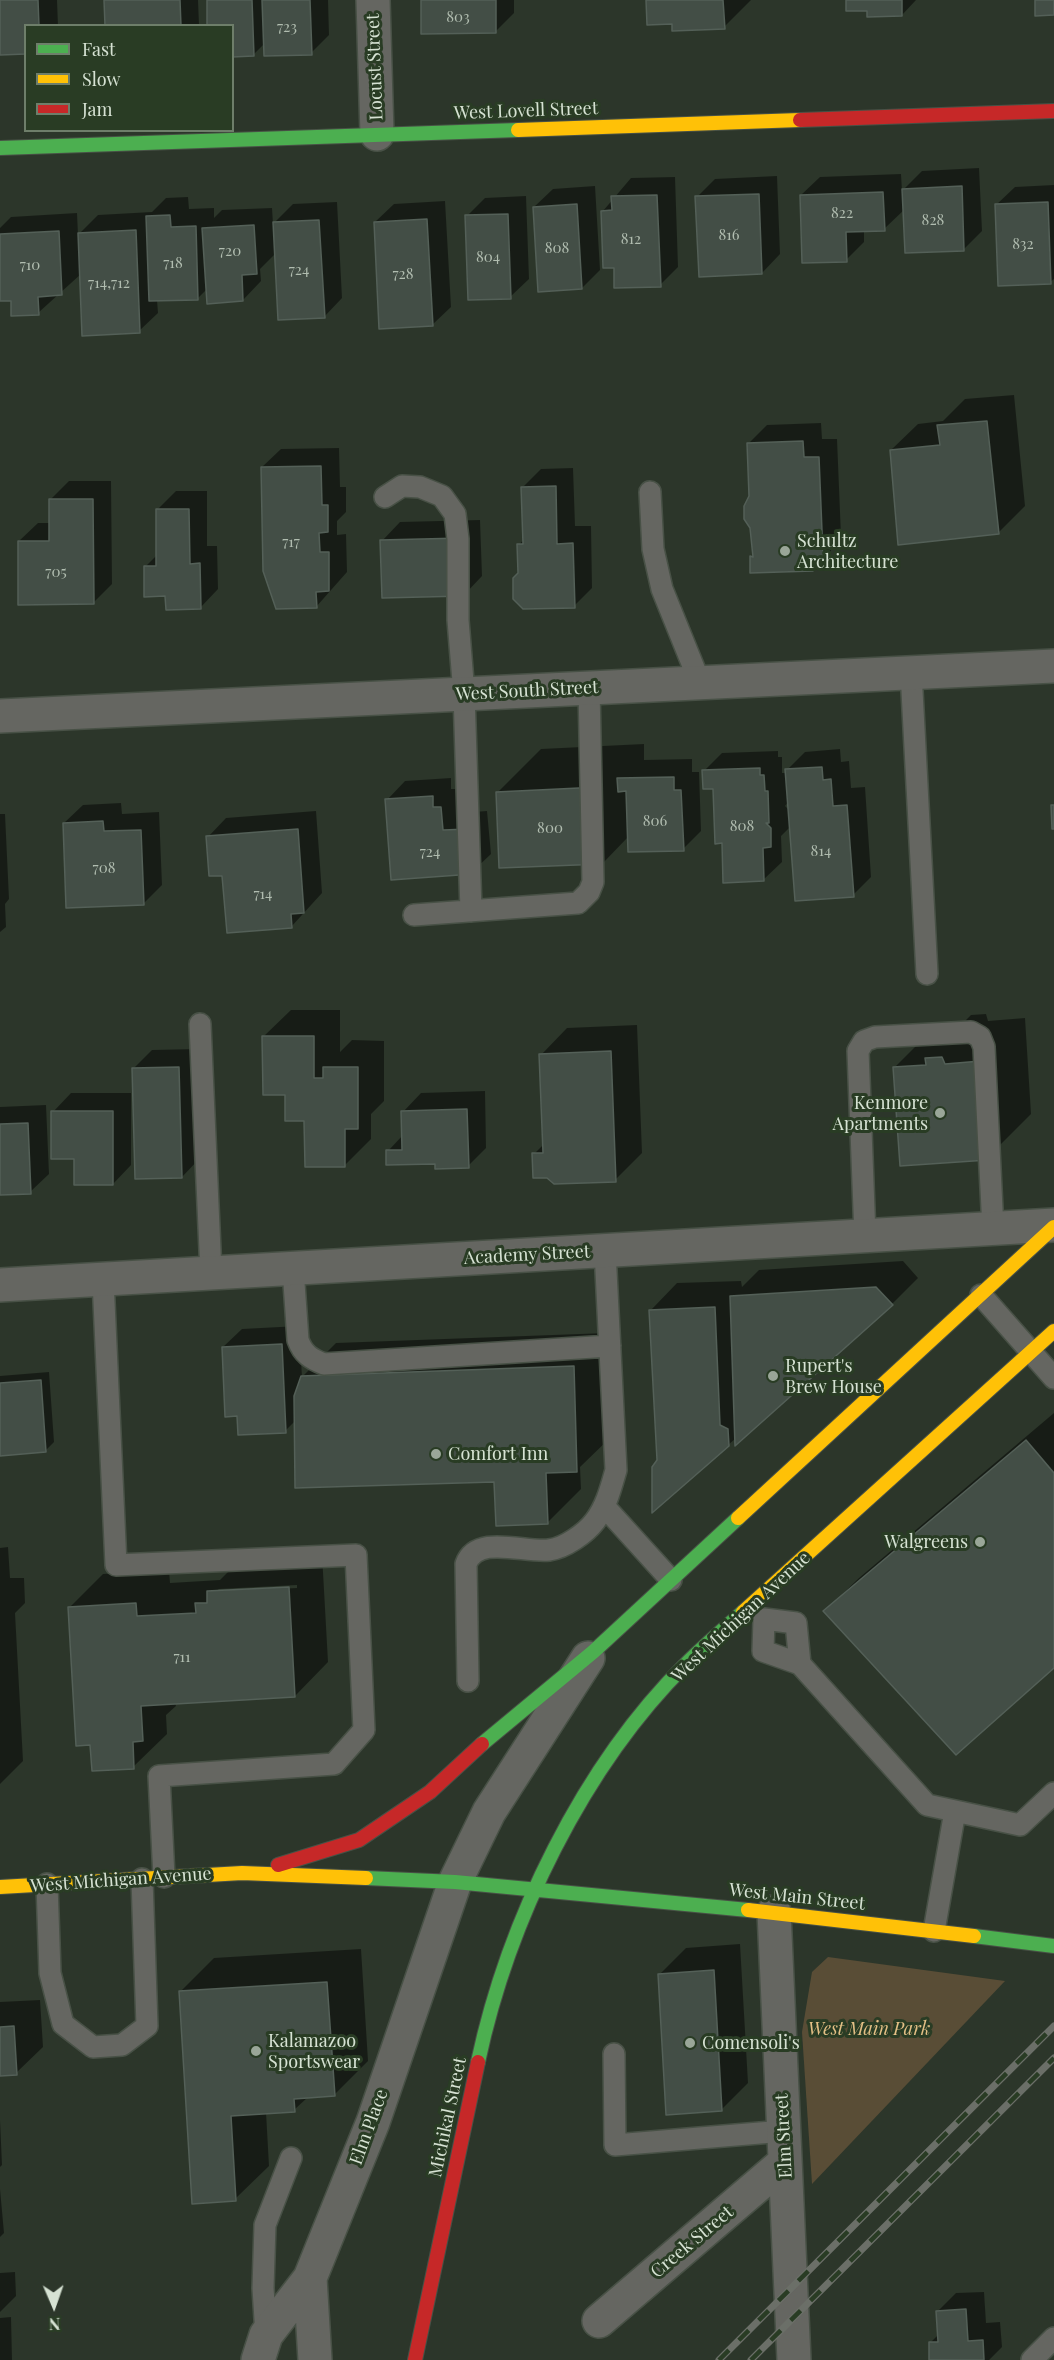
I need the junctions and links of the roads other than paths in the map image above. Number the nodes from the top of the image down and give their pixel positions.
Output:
1 (373, 0) edge
2 (1054, 111) edge
3 (377, 134) junction
4 (0, 148) edge
5 (650, 492) dead end
6 (385, 497) dead end
7 (1054, 666) edge
8 (911, 672) junction
9 (700, 683) junction
10 (589, 688) junction
11 (464, 694) junction
12 (0, 716) edge
13 (471, 911) junction
14 (414, 915) dead end
15 (927, 974) dead end
16 (200, 1024) dead end
17 (1054, 1226) edge
18 (993, 1229) junction
19 (865, 1236) junction
20 (605, 1251) junction
21 (293, 1269) junction
22 (211, 1273) junction
23 (103, 1280) junction
24 (0, 1285) edge
25 (981, 1295) junction
26 (1054, 1331) edge
27 (610, 1346) junction
28 (1031, 1352) junction
29 (1054, 1378) edge
30 (604, 1506) junction
31 (671, 1580) junction
32 (758, 1612) junction
33 (593, 1652) junction
34 (806, 1672) junction
35 (468, 1682) dead end
36 (1054, 1794) edge
37 (947, 1809) junction
38 (242, 1872) junction
39 (164, 1877) junction
40 (142, 1878) junction
41 (455, 1882) junction
42 (47, 1884) junction
43 (0, 1887) edge
44 (535, 1888) junction
45 (774, 1912) junction
46 (934, 1931) junction
47 (1054, 1946) edge
48 (614, 2054) dead end
49 (784, 2147) junction
50 (291, 2158) dead end
51 (310, 2278) junction
52 (598, 2321) dead end
53 (1054, 2338) edge
54 (262, 2348) edge
55 (315, 2360) edge
56 (415, 2360) edge
57 (794, 2360) edge
58 (1032, 2360) edge

1 - 3 street, Locust Street
2 - 3 main road, West Lovell Street
3 - 4 main road, West Lovell Street
5 - 9 lane
6 - 11 lane
7 - 8 street, West South Street
8 - 9 street, West South Street
8 - 15 lane
9 - 10 street, West South Street
10 - 11 street, West South Street
10 - 13 lane
11 - 12 street, West South Street
11 - 13 lane
13 - 14 lane
16 - 22 lane
17 - 18 street, Academy Street
17 - 25 main road, West Michigan Avenue
18 - 19 street, Academy Street
18 - 19 lane
19 - 20 street, Academy Street
20 - 21 street, Academy Street
20 - 27 lane
21 - 22 street, Academy Street
21 - 27 lane
22 - 23 street, Academy Street
23 - 24 street, Academy Street
23 - 39 lane
25 - 28 lane
25 - 31 main road, West Michigan Avenue
26 - 28 main road, West Michigan Avenue
27 - 30 lane
28 - 29 lane
28 - 32 main road, West Michigan Avenue
30 - 31 lane
30 - 35 lane
31 - 33 main road, West Michigan Avenue
32 - 34 lane
32 - 34 lane
32 - 44 main road, West Michigan Avenue
33 - 38 main road, West Michigan Avenue
33 - 41 street, West Michigan Avenue
34 - 37 lane
36 - 37 lane
37 - 46 lane
38 - 39 main road, West Michigan Avenue
38 - 41 main road, West Michigan Avenue
39 - 40 main road, West Michigan Avenue
40 - 42 main road, West Michigan Avenue
40 - 42 lane
41 - 44 main road, West Michigan Avenue
41 - 51 street, Elm Place
42 - 43 main road, West Michigan Avenue
44 - 45 main road, West Main Street
44 - 56 main road, Michikal Street
45 - 46 main road, West Main Street
45 - 49 street, Elm Street
46 - 47 main road, West Main Street
48 - 49 lane
49 - 52 street, Creek Street
49 - 57 street, Elm Street
50 - 54 lane
51 - 54 street, Elm Place
51 - 55 street
53 - 58 lane

